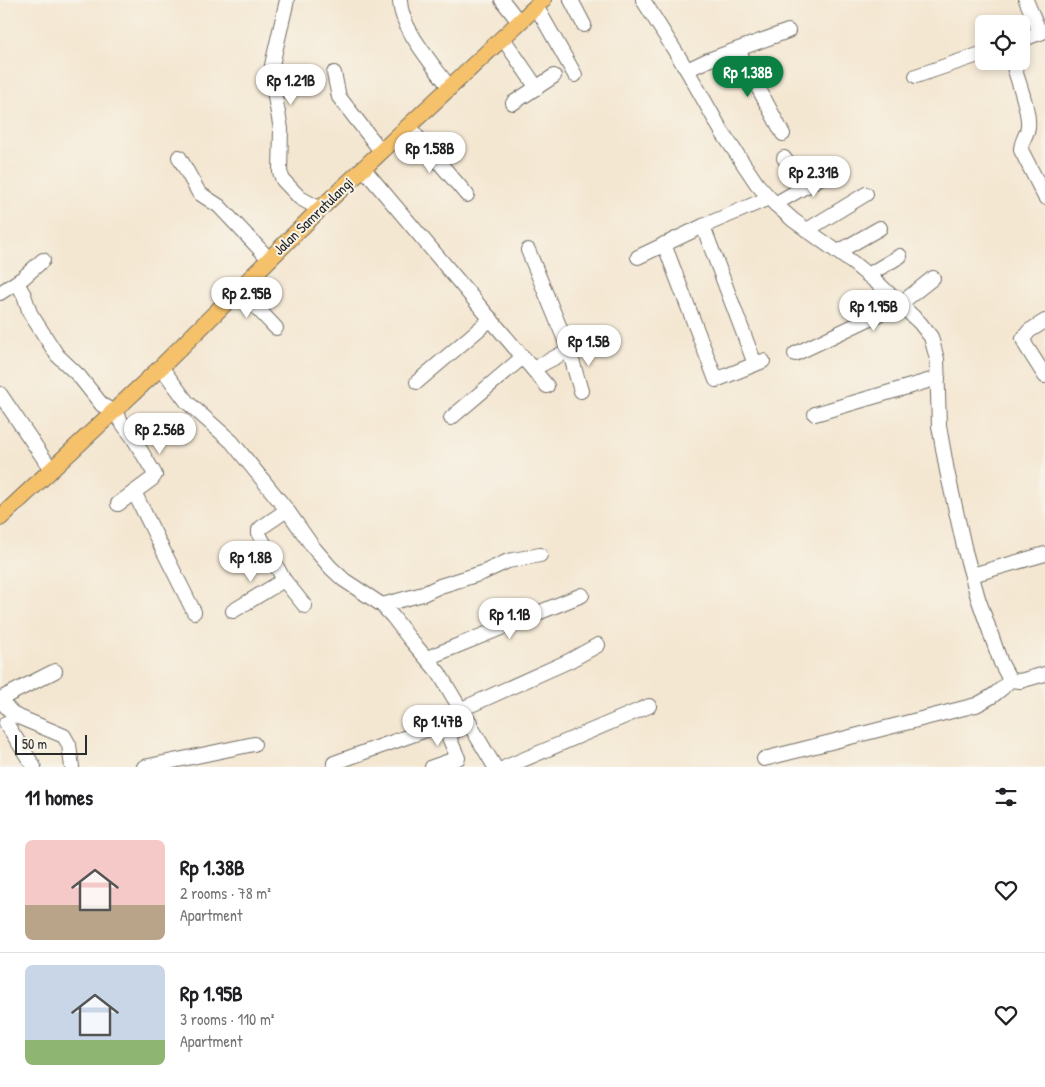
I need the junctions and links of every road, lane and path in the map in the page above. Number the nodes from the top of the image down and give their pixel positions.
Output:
1 (287, 0) edge
2 (400, 0) edge
3 (502, 0) edge
4 (571, 0) edge
5 (643, 0) edge
6 (1026, 0) edge
7 (540, 3) edge
8 (519, 22) junction
9 (584, 25) dead end
10 (788, 32) dead end
11 (1043, 32) edge
12 (1030, 37) edge
13 (502, 38) junction
14 (738, 50) junction
15 (975, 56) edge
16 (687, 70) junction
17 (1015, 70) edge
18 (334, 73) dead end
19 (575, 75) dead end
20 (554, 76) dead end
21 (916, 76) dead end
22 (449, 87) junction
23 (536, 88) junction
24 (513, 103) dead end
25 (408, 126) junction
26 (782, 134) dead end
27 (381, 151) junction
28 (179, 157) dead end
29 (784, 158) dead end
30 (839, 167) dead end
31 (363, 168) junction
32 (804, 186) junction
33 (866, 194) dead end
34 (467, 195) dead end
35 (1045, 197) edge
36 (772, 201) junction
37 (320, 208) junction
38 (703, 226) junction
39 (880, 228) dead end
40 (807, 230) junction
41 (664, 244) junction
42 (528, 250) dead end
43 (838, 252) junction
44 (900, 256) dead end
45 (638, 257) dead end
46 (269, 259) junction
47 (43, 260) dead end
48 (868, 274) junction
49 (933, 278) dead end
50 (17, 283) junction
51 (239, 289) junction
52 (0, 293) edge
53 (900, 304) junction
54 (491, 319) junction
55 (1045, 321) edge
56 (276, 328) dead end
57 (569, 350) junction
58 (795, 354) dead end
59 (523, 357) junction
60 (161, 367) junction
61 (533, 369) junction
62 (1045, 376) edge
63 (938, 378) junction
64 (417, 382) dead end
65 (547, 386) dead end
66 (581, 392) dead end
67 (0, 394) edge
68 (114, 412) junction
69 (815, 414) dead end
70 (451, 418) dead end
71 (51, 469) junction
72 (134, 492) junction
73 (118, 504) dead end
74 (287, 510) junction
75 (0, 518) edge
76 (1045, 554) edge
77 (540, 555) dead end
78 (972, 575) junction
79 (284, 580) junction
80 (582, 594) dead end
81 (382, 605) junction
82 (305, 606) dead end
83 (233, 611) dead end
84 (194, 612) dead end
85 (598, 646) dead end
86 (427, 658) junction
87 (55, 671) dead end
88 (1045, 674) edge
89 (1010, 680) junction
90 (0, 700) edge
91 (649, 706) dead end
92 (462, 709) junction
93 (6, 722) edge
94 (470, 722) junction
95 (448, 735) junction
96 (254, 744) dead end
97 (764, 759) dead end
98 (334, 763) dead end
99 (34, 767) edge
100 (72, 767) edge
101 (144, 767) edge
102 (432, 767) edge
103 (495, 767) edge
104 (506, 767) edge

1 - 37 street
2 - 22 street
3 - 8 street
4 - 9 street
5 - 16 street
6 - 11 street
7 - 8 main road, Jalan Samratulangi
7 - 19 street
8 - 13 main road, Jalan Samratulangi
10 - 14 street
11 - 12 street
13 - 22 main road, Jalan Samratulangi
13 - 23 street
14 - 16 street
14 - 26 street
15 - 21 street
16 - 36 street
17 - 35 street
18 - 27 street
20 - 23 street
22 - 25 main road, Jalan Samratulangi
23 - 24 street
25 - 27 main road, Jalan Samratulangi
25 - 34 street
27 - 31 main road, Jalan Samratulangi
28 - 46 street
29 - 32 street
30 - 32 street
31 - 37 main road, Jalan Samratulangi
31 - 54 street
32 - 36 street
33 - 40 street
36 - 38 street
36 - 40 street
37 - 46 main road, Jalan Samratulangi
38 - 41 street
38 - 41 street
39 - 43 street
40 - 43 street
41 - 45 street
42 - 57 street
43 - 48 street
44 - 48 street
46 - 51 main road, Jalan Samratulangi
47 - 50 street
48 - 53 street
49 - 53 street
50 - 52 street
50 - 68 street
51 - 56 street
51 - 60 main road, Jalan Samratulangi
53 - 58 street
53 - 63 street
54 - 59 street
54 - 64 street
55 - 62 street
57 - 61 street
57 - 66 street
59 - 61 street
59 - 70 street
60 - 68 main road, Jalan Samratulangi
60 - 74 street
61 - 65 street
63 - 69 street
63 - 78 street
67 - 71 street
68 - 71 main road, Jalan Samratulangi
68 - 72 street
71 - 75 main road, Jalan Samratulangi
72 - 73 street
72 - 84 street
74 - 79 street
74 - 81 street
76 - 78 street
77 - 81 street
78 - 89 street
79 - 82 street
79 - 83 street
80 - 86 street
81 - 86 street
85 - 92 street
86 - 92 street
87 - 90 street
88 - 89 street
89 - 97 street
90 - 93 street
91 - 104 street
92 - 94 street
93 - 99 street
93 - 100 street
94 - 95 street
94 - 103 street
95 - 98 street
95 - 102 street
96 - 101 street

